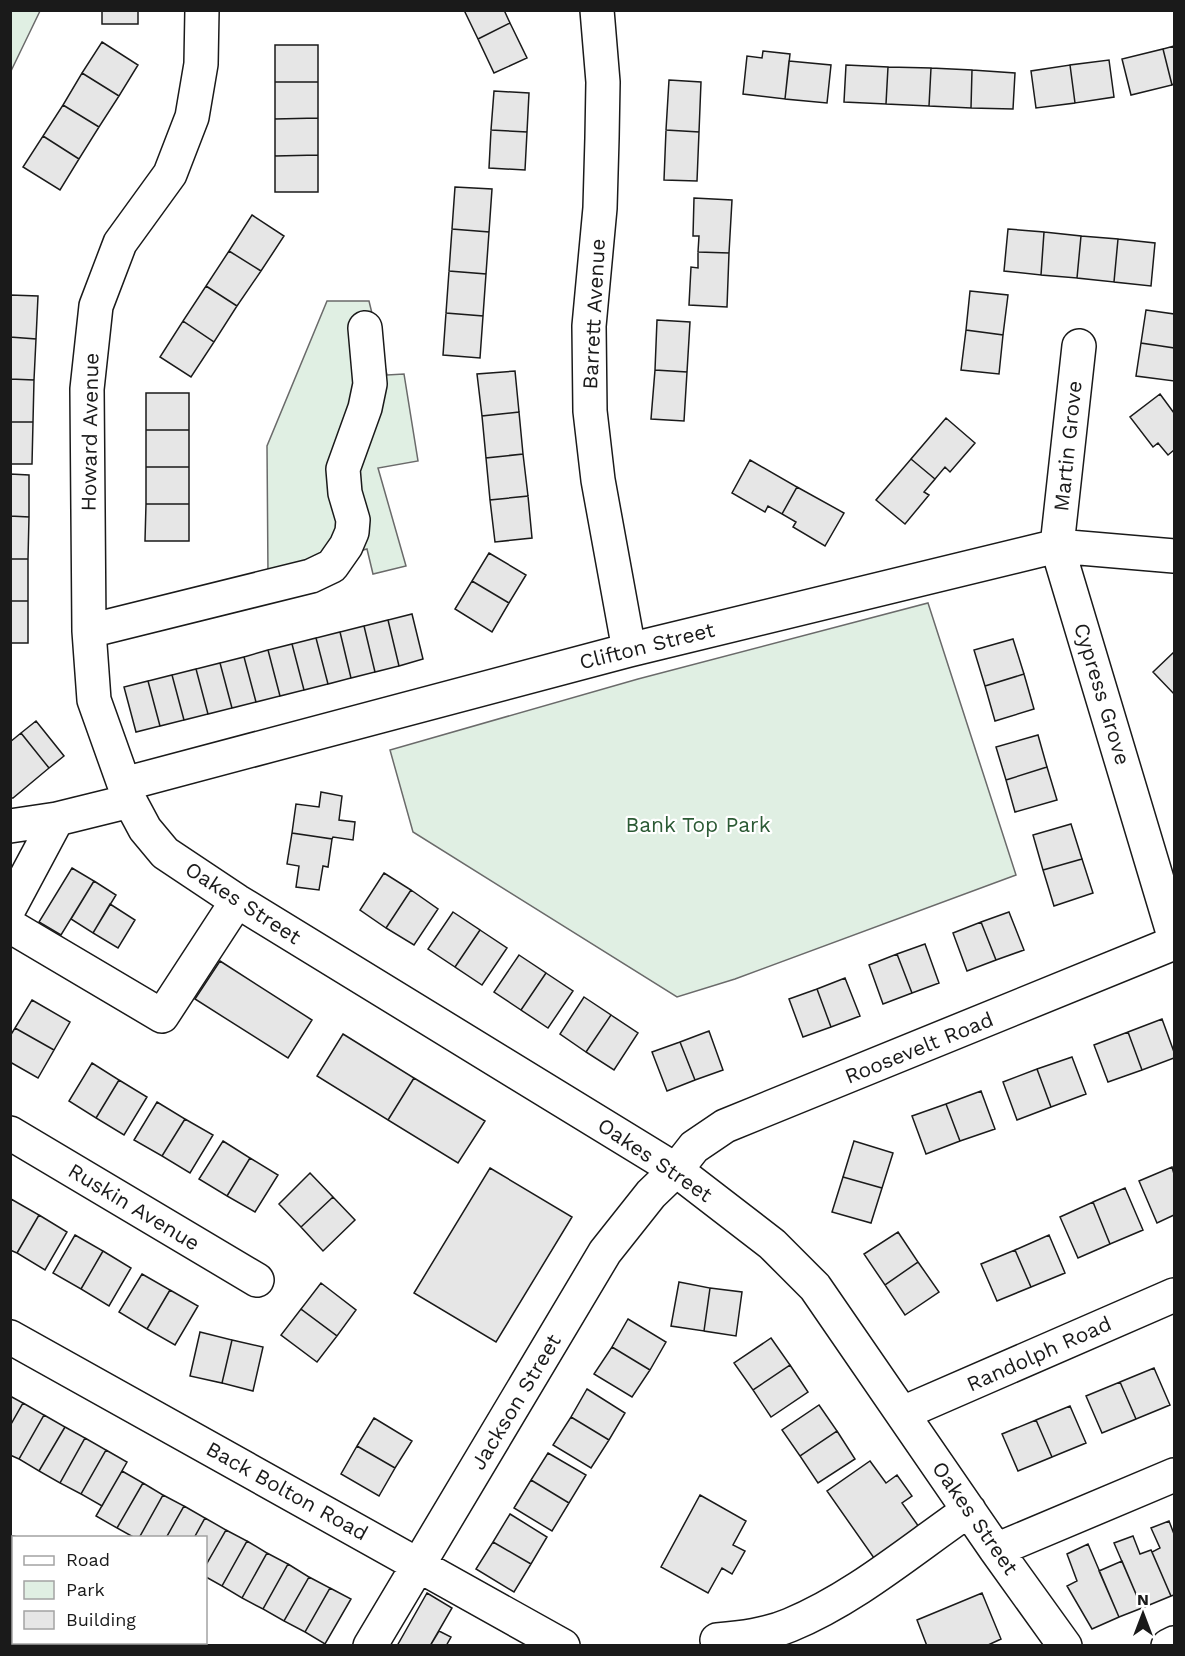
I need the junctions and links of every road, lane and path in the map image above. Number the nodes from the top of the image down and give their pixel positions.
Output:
1 (202, 10) edge
2 (597, 10) edge
3 (365, 328) dead end
4 (1078, 346) dead end
5 (1057, 546) junction
6 (1174, 556) edge
7 (89, 631) junction
8 (629, 650) junction
9 (127, 792) junction
10 (57, 819) junction
11 (10, 825) edge
12 (1161, 843) edge
13 (237, 901) junction
14 (10, 907) edge
15 (10, 927) edge
16 (1174, 936) edge
17 (1174, 943) edge
18 (10, 1134) edge
19 (676, 1170) junction
20 (257, 1280) dead end
21 (1174, 1294) edge
22 (10, 1337) edge
23 (903, 1413) junction
24 (1174, 1475) edge
25 (969, 1510) junction
26 (996, 1550) junction
27 (419, 1565) junction
28 (717, 1640) dead end
29 (1174, 1643) edge
30 (370, 1646) edge
31 (563, 1646) edge
32 (1065, 1646) edge
33 (1168, 1646) edge

1 - 7 street, Howard Avenue
2 - 8 street, Barrett Avenue
3 - 7 street
4 - 5 street, Martin Grove
5 - 6 street, Clifton Street
5 - 8 street, Clifton Street
5 - 12 street, Cypress Grove
7 - 9 street, Howard Avenue
8 - 9 street, Clifton Street
9 - 10 street, Clifton Street
9 - 13 street, Oakes Street
10 - 11 street, Clifton Street
10 - 14 street
12 - 16 street, Cypress Grove
13 - 15 street
13 - 19 street, Oakes Street
17 - 19 street, Roosevelt Road
18 - 20 street, Ruskin Avenue
19 - 23 street, Oakes Street
19 - 27 street, Jackson Street
21 - 23 street, Randolph Road
22 - 27 street, Back Bolton Road
23 - 25 street, Oakes Street
24 - 26 street
25 - 26 street, Oakes Street
25 - 28 street
26 - 32 street, Oakes Street
27 - 30 street, Jackson Street
27 - 31 street, Back Bolton Road
29 - 33 street

